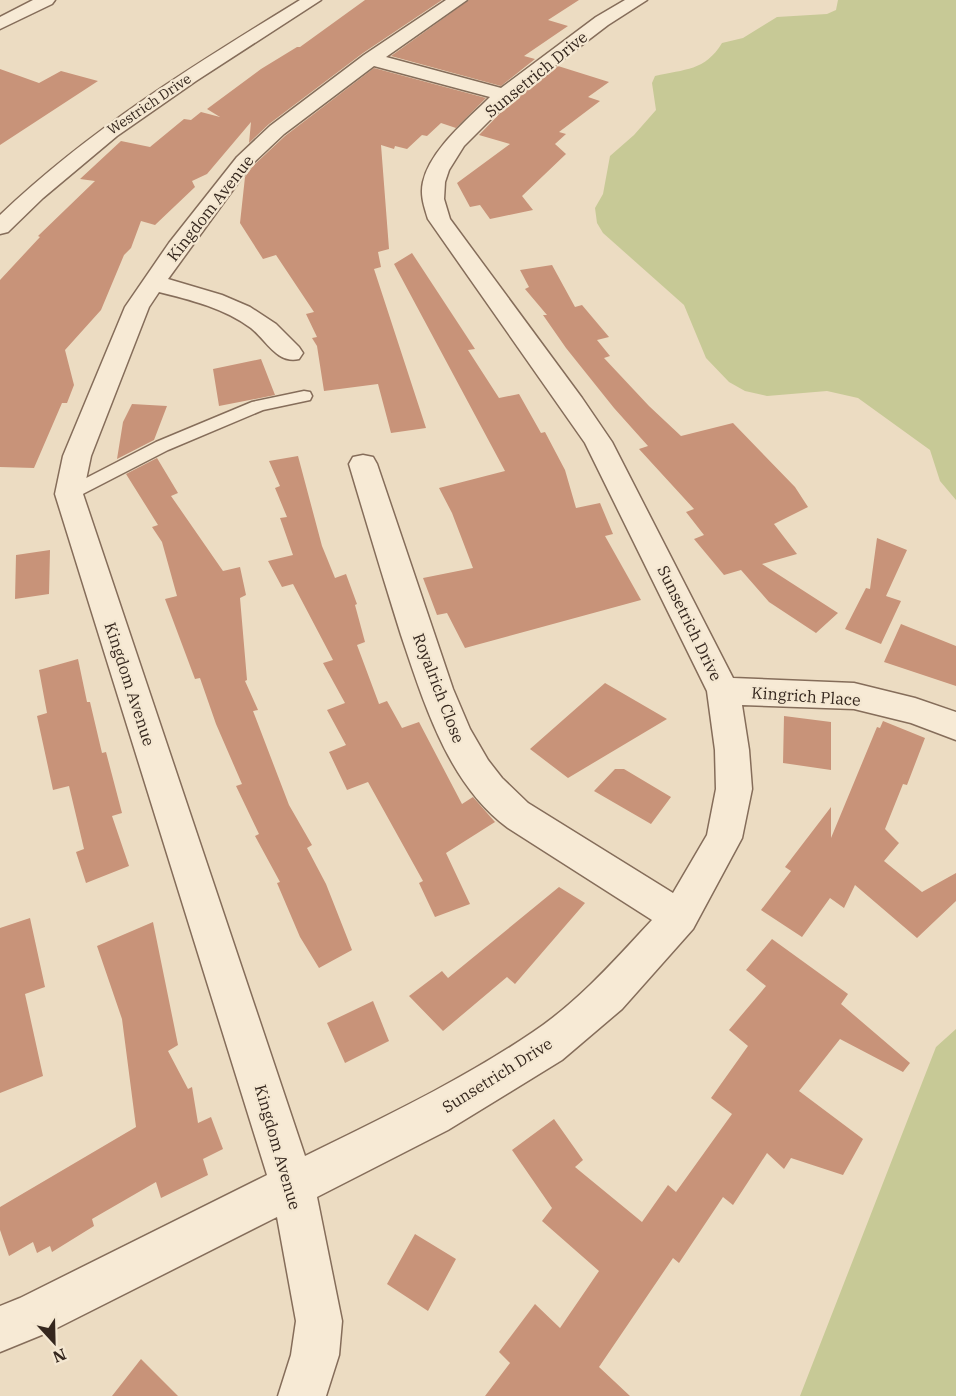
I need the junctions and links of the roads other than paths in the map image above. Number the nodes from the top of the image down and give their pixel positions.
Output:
1 (46, 0) edge
2 (312, 0) edge
3 (458, 0) edge
4 (638, 0) edge
5 (0, 24) edge
6 (371, 59) junction
7 (504, 95) junction
8 (0, 227) edge
9 (154, 283) junction
10 (290, 353) dead end
11 (304, 396) dead end
12 (363, 464) dead end
13 (69, 494) junction
14 (723, 691) junction
15 (956, 726) edge
16 (680, 916) junction
17 (293, 1186) junction
18 (0, 1329) edge
19 (302, 1396) edge

1 - 5 street
2 - 8 street, Westrich Drive
3 - 6 street, Kingdom Avenue
4 - 7 street, Sunsetrich Drive
6 - 7 street
6 - 9 street, Kingdom Avenue
7 - 14 street, Sunsetrich Drive
9 - 10 street
9 - 13 street, Kingdom Avenue
11 - 13 lane
12 - 16 street, Royalrich Close
13 - 17 street, Kingdom Avenue
14 - 15 street, Kingrich Place
14 - 16 street, Sunsetrich Drive
16 - 17 street, Sunsetrich Drive
17 - 18 street, Sunsetrich Drive
17 - 19 street, Kingdom Avenue

